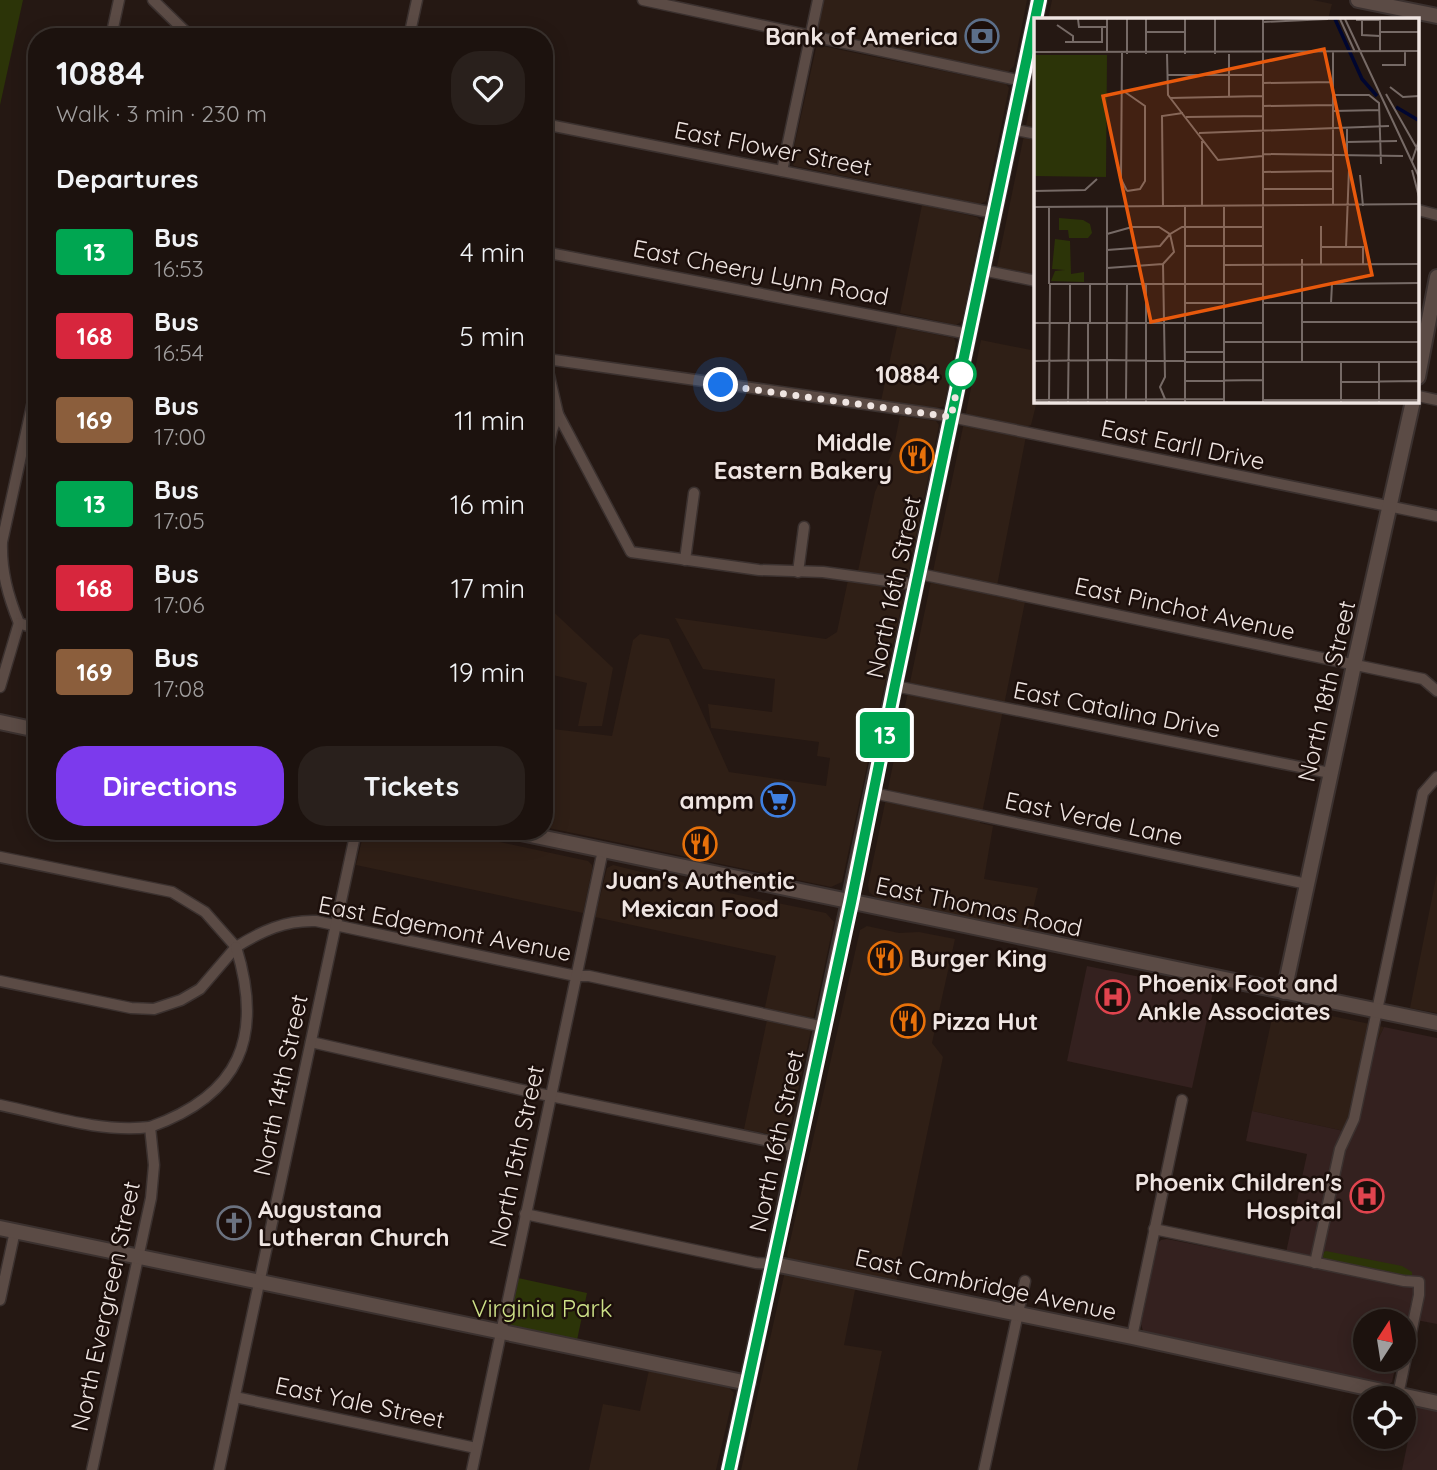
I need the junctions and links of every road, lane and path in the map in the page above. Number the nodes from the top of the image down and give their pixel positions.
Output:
1 (119, 0) edge
2 (153, 0) edge
3 (417, 0) edge
4 (643, 0) edge
5 (818, 0) edge
6 (1039, 0) edge
7 (1358, 0) edge
8 (1437, 16) edge
9 (1035, 18) edge
10 (1034, 24) edge
11 (113, 28) edge
12 (182, 28) edge
13 (411, 28) edge
14 (811, 35) junction
15 (1022, 80) junction
16 (553, 126) edge
17 (1012, 129) junction
18 (1034, 134) edge
19 (782, 171) junction
20 (994, 214) junction
21 (553, 254) edge
22 (982, 270) junction
23 (1437, 277) edge
24 (1034, 281) edge
25 (1435, 298) edge
26 (969, 334) junction
27 (1420, 356) edge
28 (553, 357) edge
29 (553, 392) edge
30 (1413, 402) edge
31 (558, 414) junction
32 (951, 417) junction
33 (28, 424) edge
34 (553, 427) edge
35 (694, 493) dead end
36 (1390, 507) junction
37 (1437, 516) edge
38 (804, 527) dead end
39 (685, 560) junction
40 (798, 572) junction
41 (918, 580) junction
42 (19, 623) junction
43 (28, 626) edge
44 (1354, 664) junction
45 (895, 685) junction
46 (0, 687) edge
47 (1437, 691) edge
48 (0, 722) edge
49 (28, 728) edge
50 (1330, 773) junction
51 (1437, 777) edge
52 (873, 793) junction
53 (354, 840) edge
54 (553, 840) edge
55 (603, 850) junction
56 (0, 857) edge
57 (1307, 884) junction
58 (851, 903) junction
59 (336, 925) junction
60 (236, 947) junction
61 (576, 976) junction
62 (0, 981) edge
63 (1284, 992) junction
64 (1378, 1011) junction
65 (1437, 1023) edge
66 (824, 1027) junction
67 (311, 1042) junction
68 (551, 1095) junction
69 (1182, 1100) dead end
70 (0, 1105) edge
71 (150, 1127) junction
72 (797, 1147) junction
73 (526, 1214) junction
74 (0, 1228) edge
75 (1154, 1229) junction
76 (15, 1231) junction
77 (138, 1257) junction
78 (1315, 1263) junction
79 (774, 1264) junction
80 (259, 1282) junction
81 (1025, 1282) dead end
82 (0, 1300) edge
83 (1018, 1314) junction
84 (501, 1332) junction
85 (1132, 1337) junction
86 (748, 1383) junction
87 (1357, 1386) edge
88 (1400, 1386) edge
89 (235, 1397) junction
90 (1416, 1399) edge
91 (1437, 1403) edge
92 (476, 1448) junction
93 (92, 1470) edge
94 (219, 1470) edge
95 (471, 1470) edge
96 (729, 1470) edge
97 (984, 1470) edge

1 - 11 street
2 - 12 street
3 - 13 street
4 - 14 street
5 - 14 street
6 - 9 main road, North 16th Street
7 - 8 main road
10 - 15 main road, North 16th Street
14 - 15 street
14 - 19 street
15 - 17 main road, North 16th Street
16 - 19 street, East Flower Street
17 - 18 street
17 - 20 main road, North 16th Street
19 - 20 street, East Flower Street
20 - 22 main road, North 16th Street
21 - 26 street, East Cheery Lynn Road
22 - 24 street
22 - 26 main road, North 16th Street
23 - 25 main road
25 - 27 main road
26 - 32 main road, North 16th Street
28 - 32 street, East Earll Drive
29 - 31 street
30 - 36 main road, North 18th Street
31 - 34 street
31 - 39 street, East Pinchot Avenue
32 - 36 street, East Earll Drive
32 - 41 main road, North 16th Street
33 - 42 street
35 - 39 street
36 - 37 street, East Earll Drive
36 - 44 main road, North 18th Street
38 - 40 street
39 - 40 street, East Pinchot Avenue
40 - 41 street, East Pinchot Avenue
41 - 44 street, East Pinchot Avenue
41 - 45 main road, North 16th Street
42 - 43 street
42 - 46 street
44 - 47 street, East Pinchot Avenue
44 - 50 main road, North 18th Street
45 - 50 street, East Catalina Drive
45 - 52 main road, North 16th Street
48 - 49 main road
50 - 57 main road, North 18th Street
51 - 64 street
52 - 57 street, East Verde Lane
52 - 58 main road, North 16th Street
53 - 59 street, North 14th Street
54 - 55 main road, East Thomas Road
55 - 58 main road, East Thomas Road
55 - 61 street, North 15th Street
56 - 60 street
57 - 63 main road, North 18th Street
58 - 63 main road, East Thomas Road
58 - 66 main road, North 16th Street
59 - 60 street, East Edgemont Avenue
59 - 61 street, East Edgemont Avenue
59 - 67 street, North 14th Street
60 - 62 street, East Edgemont Avenue
60 - 71 street
61 - 66 street, East Edgemont Avenue
61 - 68 street, North 15th Street
63 - 64 main road, East Thomas Road
64 - 65 main road, East Thomas Road
64 - 78 street
66 - 72 main road, North 16th Street
67 - 68 street
67 - 80 street, North 14th Street
68 - 72 street
68 - 73 street, North 15th Street
69 - 75 street
70 - 71 street
71 - 77 street, North Evergreen Street
72 - 79 main road, North 16th Street
73 - 79 street, East Cambridge Avenue
73 - 84 street, North 15th Street
74 - 76 main road
75 - 78 street
75 - 85 street
76 - 77 main road
76 - 82 street
77 - 80 main road
77 - 93 street, North Evergreen Street
78 - 88 street
79 - 83 main road, East Cambridge Avenue
79 - 86 main road, North 16th Street
80 - 84 main road
80 - 89 street, North 14th Street
81 - 83 street
83 - 85 main road, East Cambridge Avenue
83 - 97 street
84 - 86 main road
84 - 92 street, North 15th Street
85 - 87 main road, East Cambridge Avenue
86 - 96 main road, North 16th Street
89 - 92 street, East Yale Street
89 - 94 street, North 14th Street
90 - 91 main road, East Cambridge Avenue
92 - 95 street, North 15th Street

